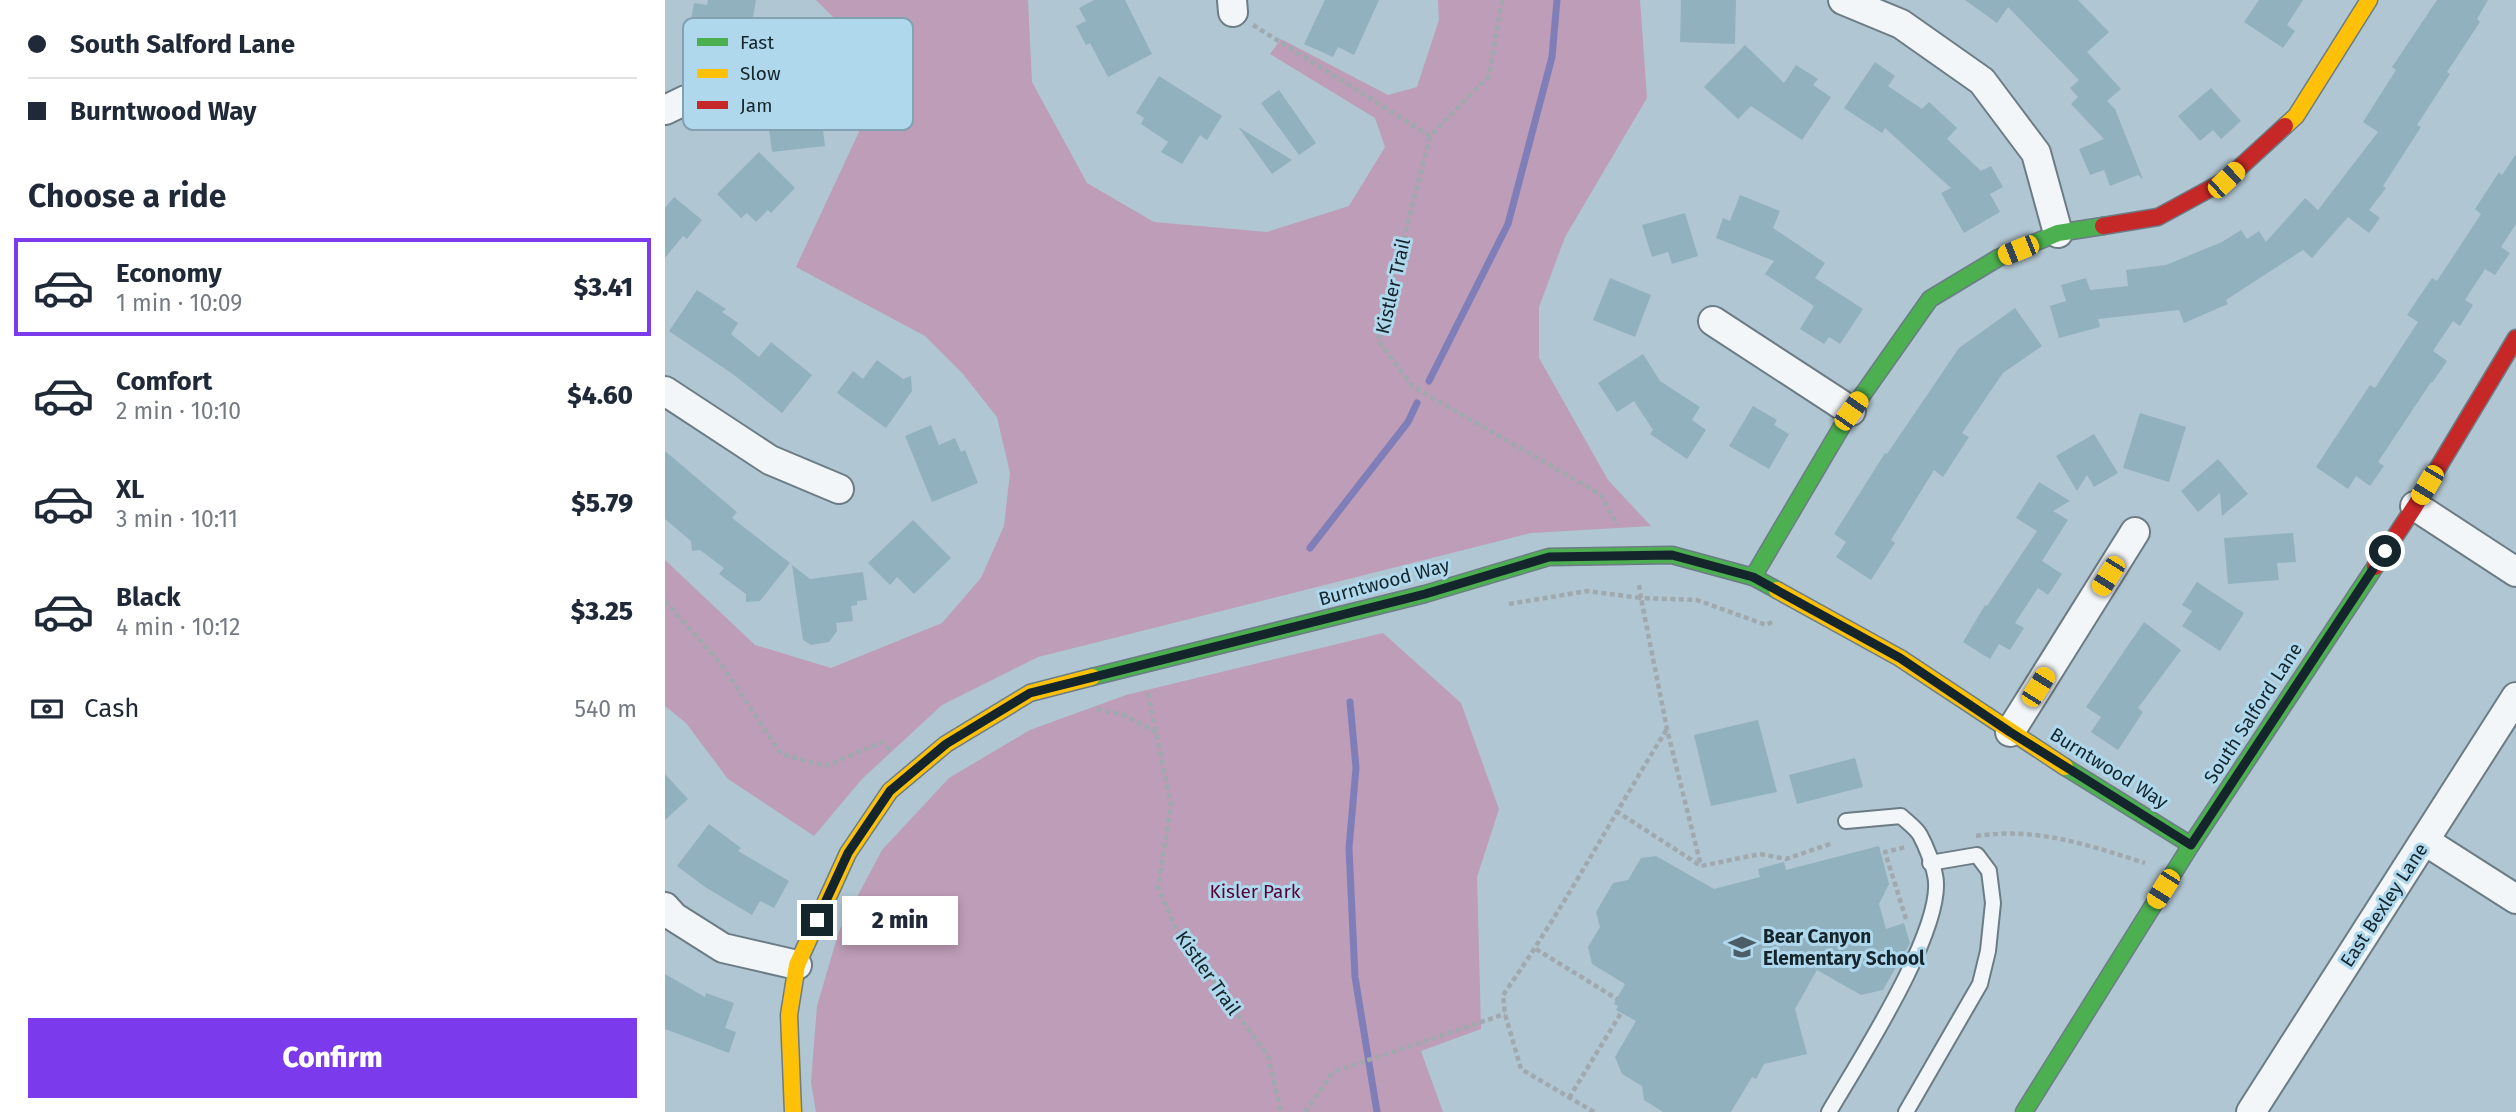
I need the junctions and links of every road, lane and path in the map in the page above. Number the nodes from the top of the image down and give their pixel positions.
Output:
1 (1502, 0) edge
2 (1843, 0) edge
3 (2368, 0) edge
4 (1232, 6) edge
5 (1430, 136) junction
6 (2058, 233) junction
7 (1713, 321) dead end
8 (2516, 338) edge
9 (665, 391) edge
10 (1851, 411) junction
11 (839, 489) dead end
12 (2415, 506) junction
13 (2135, 532) dead end
14 (1635, 556) junction
15 (2516, 572) edge
16 (1753, 577) junction
17 (1641, 598) junction
18 (1497, 600) dead end
19 (665, 601) edge
20 (1779, 619) dead end
21 (1137, 666) junction
22 (2516, 697) edge
23 (1095, 709) dead end
24 (1667, 729) junction
25 (2010, 732) junction
26 (1157, 733) junction
27 (912, 773) junction
28 (1616, 811) junction
29 (1846, 821) dead end
30 (2424, 841) junction
31 (1833, 844) dead end
32 (2191, 845) junction
33 (1930, 863) junction
34 (1701, 866) junction
35 (2516, 899) edge
36 (665, 907) edge
37 (1536, 949) junction
38 (797, 965) junction
39 (1617, 999) dead end
40 (1621, 1013) dead end
41 (1505, 1014) junction
42 (1569, 1098) junction
43 (793, 1112) edge
44 (1281, 1112) edge
45 (1305, 1112) edge
46 (1594, 1112) edge
47 (1829, 1112) edge
48 (1906, 1112) edge
49 (2024, 1112) edge
50 (2251, 1112) edge

1 - 5 path
2 - 6 street
3 - 6 street
4 - 5 path
5 - 14 path, Kistler Trail
6 - 10 street
7 - 10 street
8 - 12 street, South Salford Lane
9 - 11 street
10 - 16 street
12 - 15 street
12 - 32 street, South Salford Lane
13 - 25 street
14 - 16 street, Burntwood Way
14 - 17 path, Kistler Trail
14 - 21 street, Burntwood Way
16 - 25 street, Burntwood Way
17 - 18 path
17 - 20 path
17 - 24 path, Kistler Trail
19 - 27 path
21 - 26 path, Kistler Trail
21 - 27 street, Burntwood Way
22 - 30 street, East Bexley Lane
23 - 26 path
24 - 28 path
24 - 34 path, Kistler Trail
25 - 32 street, Burntwood Way
26 - 44 path, Kistler Trail
27 - 38 street, Burntwood Way
28 - 34 path
28 - 37 path
29 - 33 lane
30 - 35 street
30 - 50 street, East Bexley Lane
31 - 34 path
32 - 49 street, South Salford Lane
33 - 47 lane
33 - 48 lane
36 - 38 street
37 - 39 path
37 - 41 path
38 - 43 street, Burntwood Way
40 - 42 path
41 - 42 path
41 - 45 path
42 - 46 path

